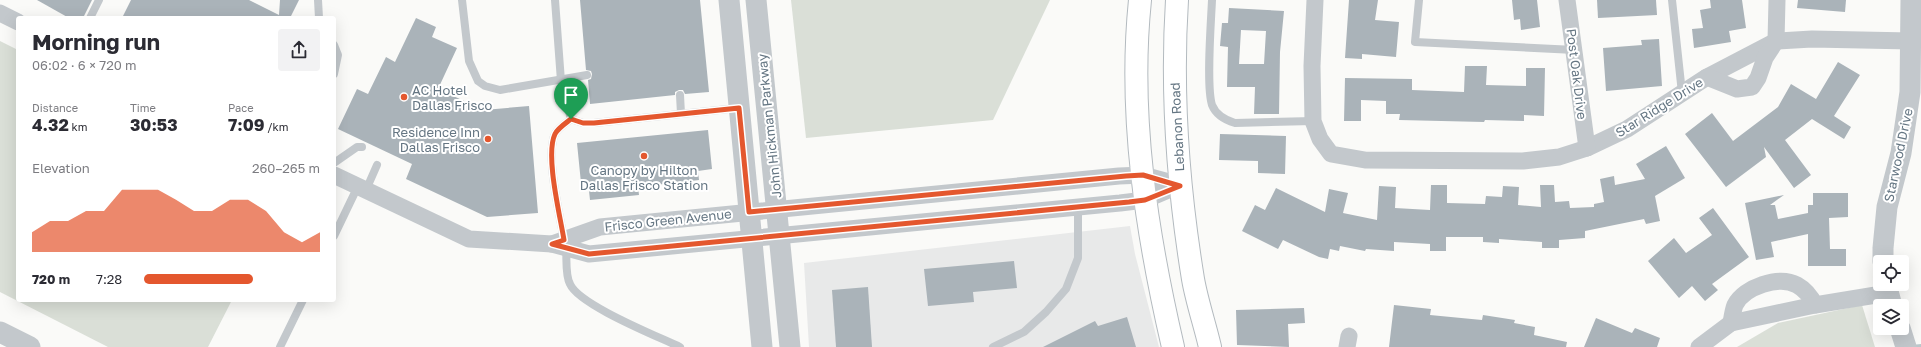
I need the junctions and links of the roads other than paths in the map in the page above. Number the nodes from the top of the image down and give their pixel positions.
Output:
1 (99, 0) edge
2 (318, 0) edge
3 (462, 0) edge
4 (555, 0) edge
5 (729, 0) edge
6 (756, 0) edge
7 (1140, 0) edge
8 (1177, 0) edge
9 (1212, 0) edge
10 (1315, 0) edge
11 (1419, 0) edge
12 (1567, 0) edge
13 (1672, 0) edge
14 (1777, 0) edge
15 (1911, 0) edge
16 (0, 13) edge
17 (91, 16) edge
18 (319, 16) edge
19 (16, 21) edge
20 (1776, 41) junction
21 (1911, 41) junction
22 (336, 50) edge
23 (1574, 50) junction
24 (336, 64) edge
25 (587, 75) dead end
26 (1707, 77) junction
27 (561, 79) junction
28 (1682, 94) junction
29 (680, 95) dead end
30 (739, 108) junction
31 (681, 114) junction
32 (571, 119) junction
33 (1313, 121) junction
34 (362, 147) dead end
35 (1587, 148) junction
36 (336, 161) edge
37 (377, 165) dead end
38 (1143, 175) junction
39 (336, 176) edge
40 (1180, 186) junction
41 (362, 188) junction
42 (1145, 200) junction
43 (1078, 207) junction
44 (778, 209) junction
45 (749, 212) junction
46 (336, 233) edge
47 (780, 236) junction
48 (752, 238) junction
49 (561, 244) junction
50 (1884, 255) edge
51 (1889, 294) edge
52 (302, 302) edge
53 (1815, 305) junction
54 (1731, 323) junction
55 (0, 332) edge
56 (1902, 335) edge
57 (30, 347) edge
58 (280, 347) edge
59 (680, 347) edge
60 (762, 347) edge
61 (790, 347) edge
62 (993, 347) edge
63 (1173, 347) edge
64 (1210, 347) edge
65 (1699, 347) edge
66 (1906, 347) edge

1 - 17 lane
2 - 18 lane
3 - 27 lane
4 - 27 lane
5 - 30 street, John Hickman Parkway
6 - 44 street, John Hickman Parkway
7 - 38 main road
8 - 40 main road, Lebanon Road
9 - 33 lane
10 - 33 street
11 - 23 lane
12 - 23 street, Post Oak Drive
13 - 28 lane
14 - 20 street
15 - 21 street, Starwood Drive
16 - 19 street
20 - 21 street, Star Ridge Drive
20 - 26 street, Star Ridge Drive
20 - 26 street
21 - 50 street, Starwood Drive
22 - 24 lane
23 - 35 street, Post Oak Drive
25 - 27 lane
26 - 28 street, Star Ridge Drive
27 - 32 lane
28 - 35 street, Star Ridge Drive
29 - 31 lane
30 - 31 lane
30 - 45 street, John Hickman Parkway
31 - 32 lane
32 - 49 lane
33 - 35 street, Star Ridge Drive
34 - 36 lane
37 - 41 lane
38 - 40 street, Frisco Green Avenue
38 - 42 main road
38 - 44 street, Frisco Green Avenue
39 - 41 street, Frisco Green Avenue
40 - 42 street, Frisco Green Avenue
40 - 64 main road, Lebanon Road
41 - 46 lane
41 - 49 street, Frisco Green Avenue
42 - 43 street, Frisco Green Avenue
42 - 63 main road
43 - 47 street, Frisco Green Avenue
43 - 62 lane
44 - 45 street, Frisco Green Avenue
44 - 47 street, John Hickman Parkway
45 - 48 street, John Hickman Parkway
45 - 49 street, Frisco Green Avenue
47 - 48 street, Frisco Green Avenue
47 - 61 street, John Hickman Parkway
48 - 49 street, Frisco Green Avenue
48 - 60 street, John Hickman Parkway
49 - 59 lane
51 - 53 street
52 - 58 lane
53 - 54 street
53 - 54 street
54 - 65 street
55 - 57 street
56 - 66 street

